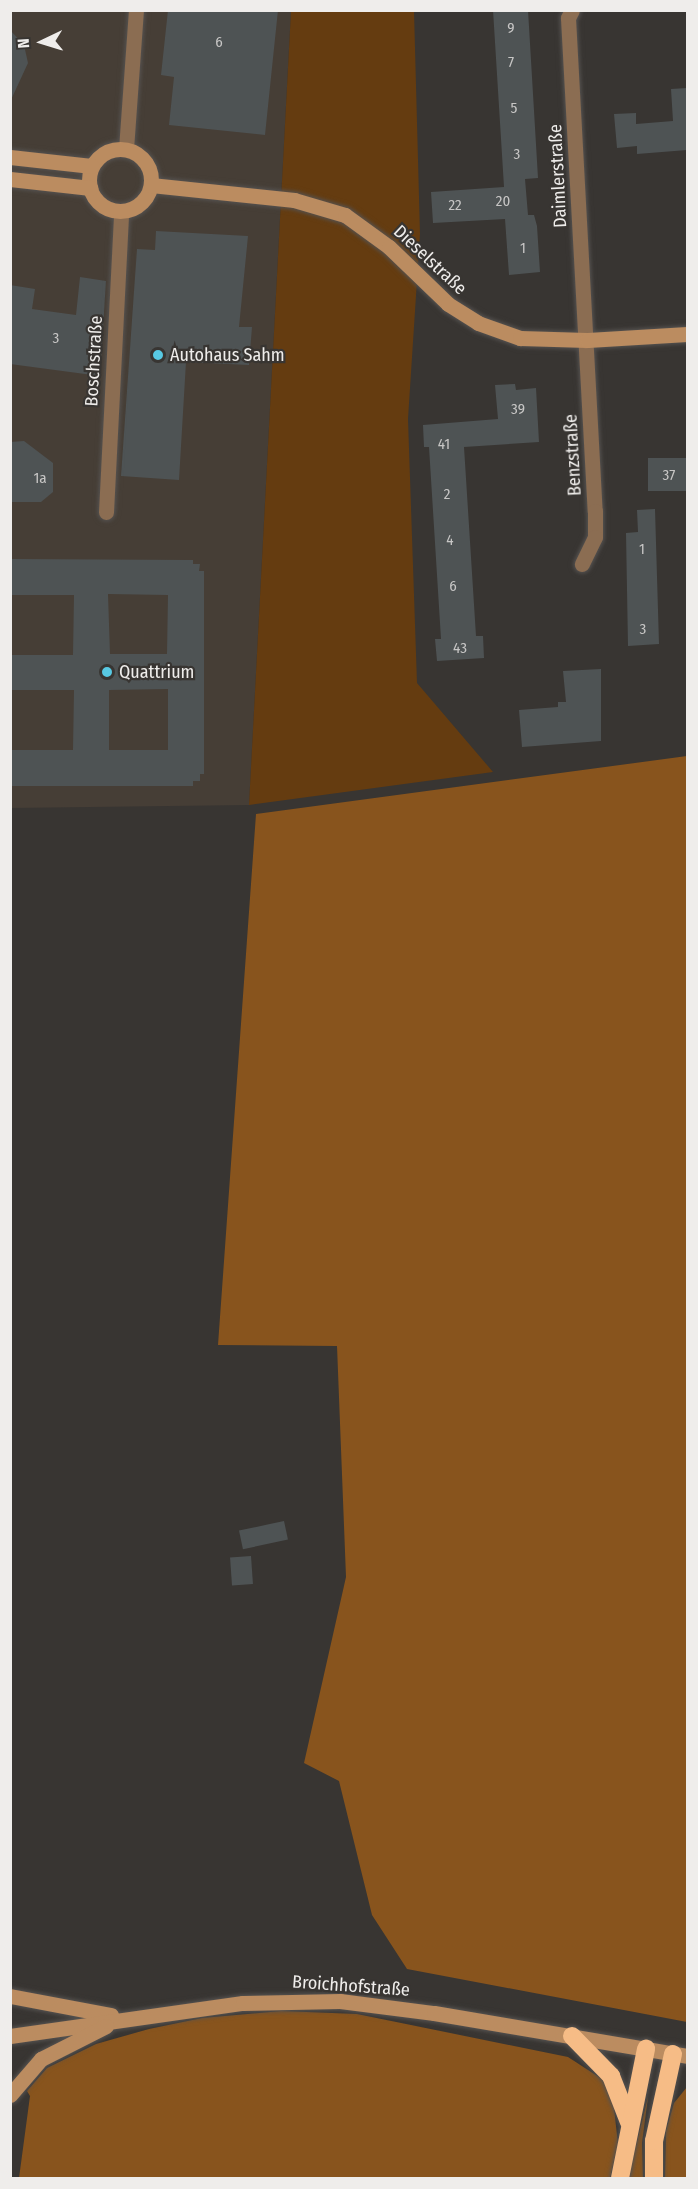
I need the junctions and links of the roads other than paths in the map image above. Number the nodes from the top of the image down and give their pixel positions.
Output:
1 (136, 10) edge
2 (572, 10) edge
3 (126, 149) junction
4 (10, 157) edge
5 (92, 166) junction
6 (10, 179) edge
7 (150, 185) junction
8 (90, 188) junction
9 (122, 212) junction
10 (687, 334) edge
11 (586, 340) junction
12 (106, 512) dead end
13 (582, 564) dead end
14 (10, 1996) edge
15 (126, 2017) junction
16 (10, 2036) edge
17 (572, 2036) junction
18 (646, 2049) junction
19 (680, 2055) edge
20 (10, 2095) edge
21 (630, 2126) junction
22 (620, 2178) edge
23 (654, 2178) edge

1 - 3 street
2 - 11 street, Daimlerstraße
3 - 5 street
3 - 7 street
4 - 5 street
5 - 8 street
6 - 8 street
7 - 9 street
7 - 11 street, Dieselstraße
8 - 9 street
9 - 12 street, Boschstraße
10 - 11 street, Dieselstraße
11 - 13 street, Benzstraße
14 - 15 street
15 - 16 street, Broichhofstraße
15 - 17 street, Broichhofstraße
15 - 20 street
17 - 18 street, Broichhofstraße
17 - 21 highway
18 - 19 street, Broichhofstraße
18 - 21 highway
19 - 23 highway
21 - 22 highway

